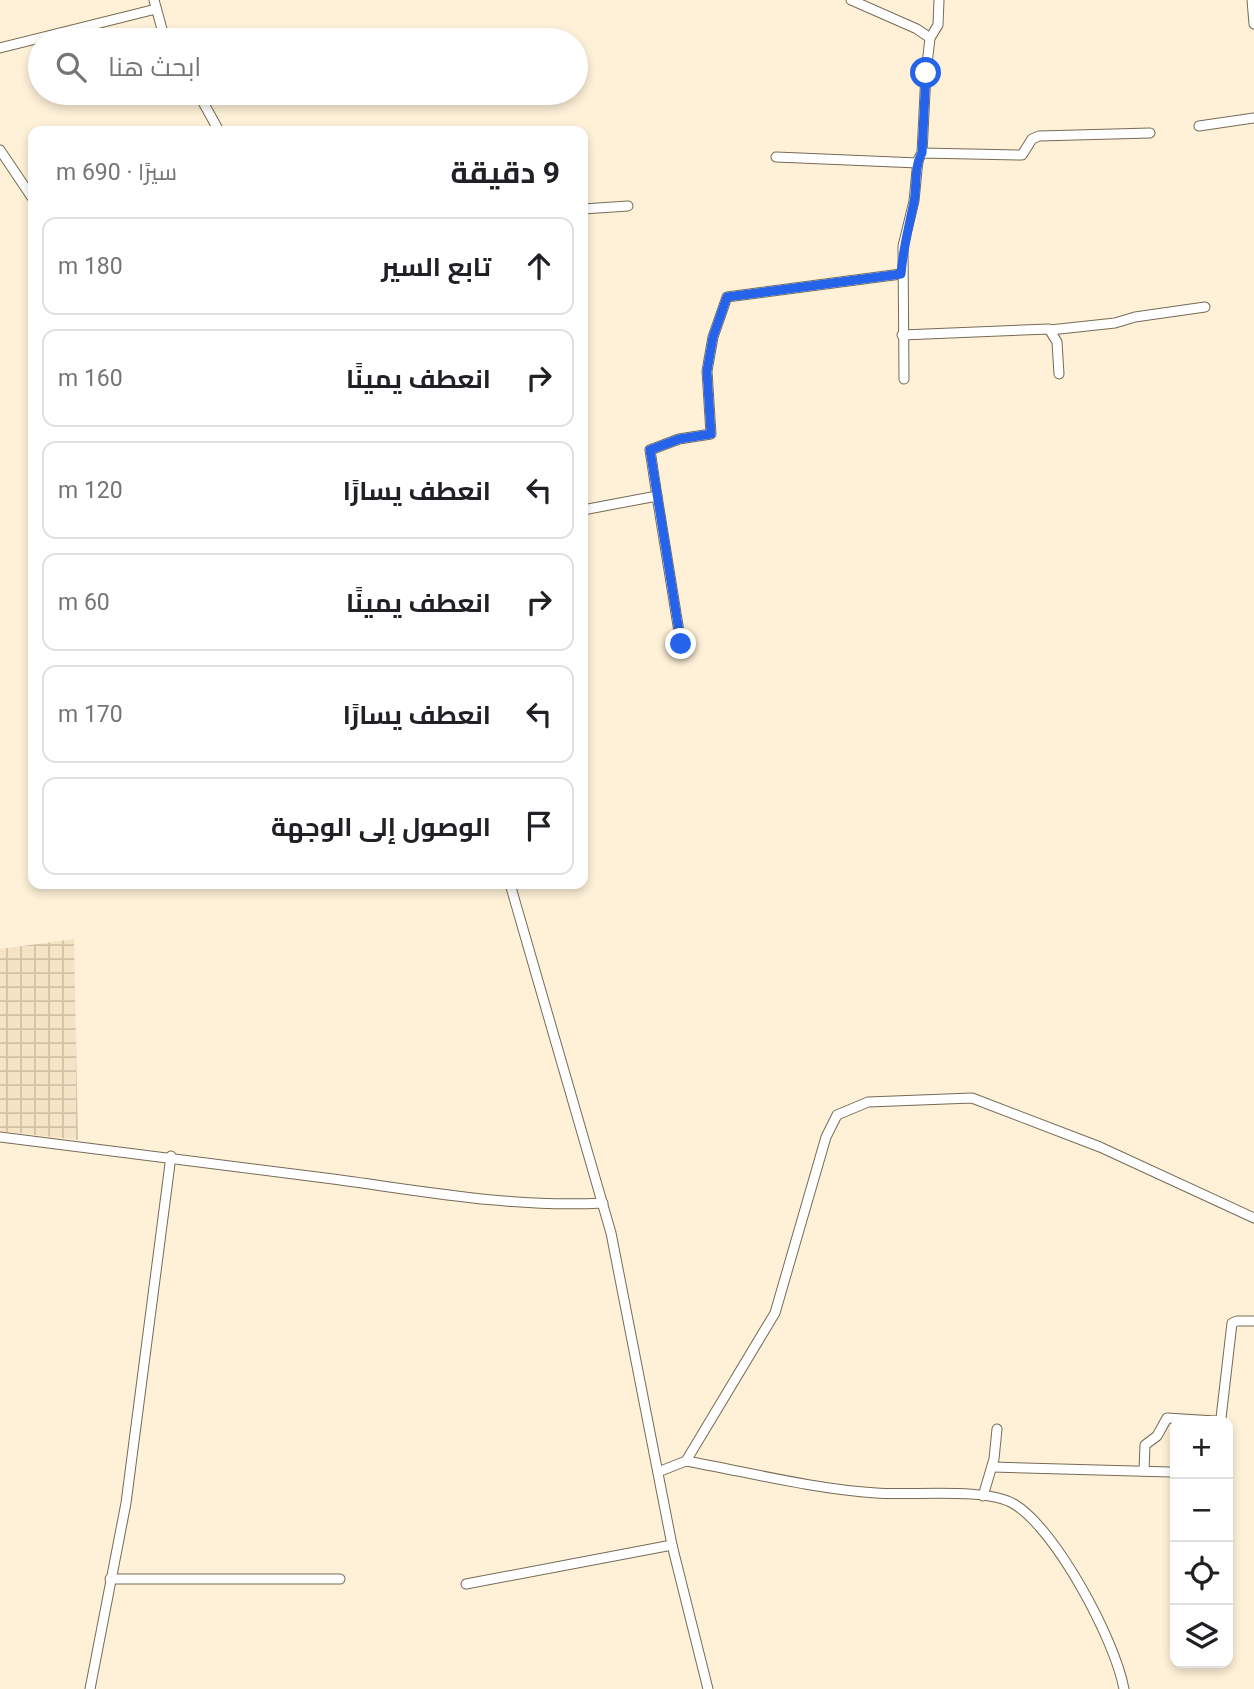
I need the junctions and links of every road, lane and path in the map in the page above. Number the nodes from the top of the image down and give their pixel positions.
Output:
1 (850, 0) edge
2 (939, 0) edge
3 (1252, 0) edge
4 (155, 5) edge
5 (1254, 24) edge
6 (72, 28) edge
7 (162, 28) edge
8 (930, 38) junction
9 (28, 40) edge
10 (0, 48) edge
11 (205, 105) edge
12 (1254, 118) edge
13 (216, 126) edge
14 (1199, 126) dead end
15 (1150, 132) dead end
16 (0, 150) edge
17 (922, 153) junction
18 (776, 157) dead end
19 (918, 163) junction
20 (28, 192) edge
21 (628, 206) dead end
22 (588, 209) edge
23 (901, 274) junction
24 (1205, 307) dead end
25 (1050, 330) junction
26 (902, 335) junction
27 (1059, 374) dead end
28 (904, 379) dead end
29 (657, 496) junction
30 (588, 509) edge
31 (681, 644) dead end
32 (511, 889) edge
33 (0, 1137) edge
34 (171, 1157) junction
35 (603, 1203) junction
36 (1254, 1218) edge
37 (1254, 1321) edge
38 (1221, 1416) edge
39 (1170, 1418) edge
40 (997, 1429) dead end
41 (686, 1461) junction
42 (992, 1467) junction
43 (1144, 1471) junction
44 (658, 1472) junction
45 (1170, 1472) edge
46 (983, 1496) junction
47 (672, 1545) junction
48 (110, 1578) junction
49 (340, 1579) dead end
50 (466, 1584) dead end
51 (90, 1689) edge
52 (708, 1689) edge
53 (1124, 1689) edge

1 - 8 street
2 - 8 street
3 - 5 street
4 - 6 street
4 - 7 street
8 - 17 street
9 - 10 street
11 - 13 street
12 - 14 street
15 - 17 street
16 - 20 street
17 - 19 street
18 - 19 street
19 - 23 street
21 - 22 street
23 - 26 street
23 - 29 street
24 - 25 street
25 - 26 street
25 - 27 street
26 - 28 street
29 - 30 street
29 - 31 street
32 - 35 street
33 - 34 street
34 - 35 street
34 - 48 street
35 - 44 street
36 - 41 street
37 - 38 street
39 - 43 street
40 - 42 street
41 - 44 street
41 - 46 street
42 - 43 street
42 - 46 street
43 - 45 street
44 - 47 street
46 - 53 street
47 - 50 street
47 - 52 street
48 - 49 street
48 - 51 street

